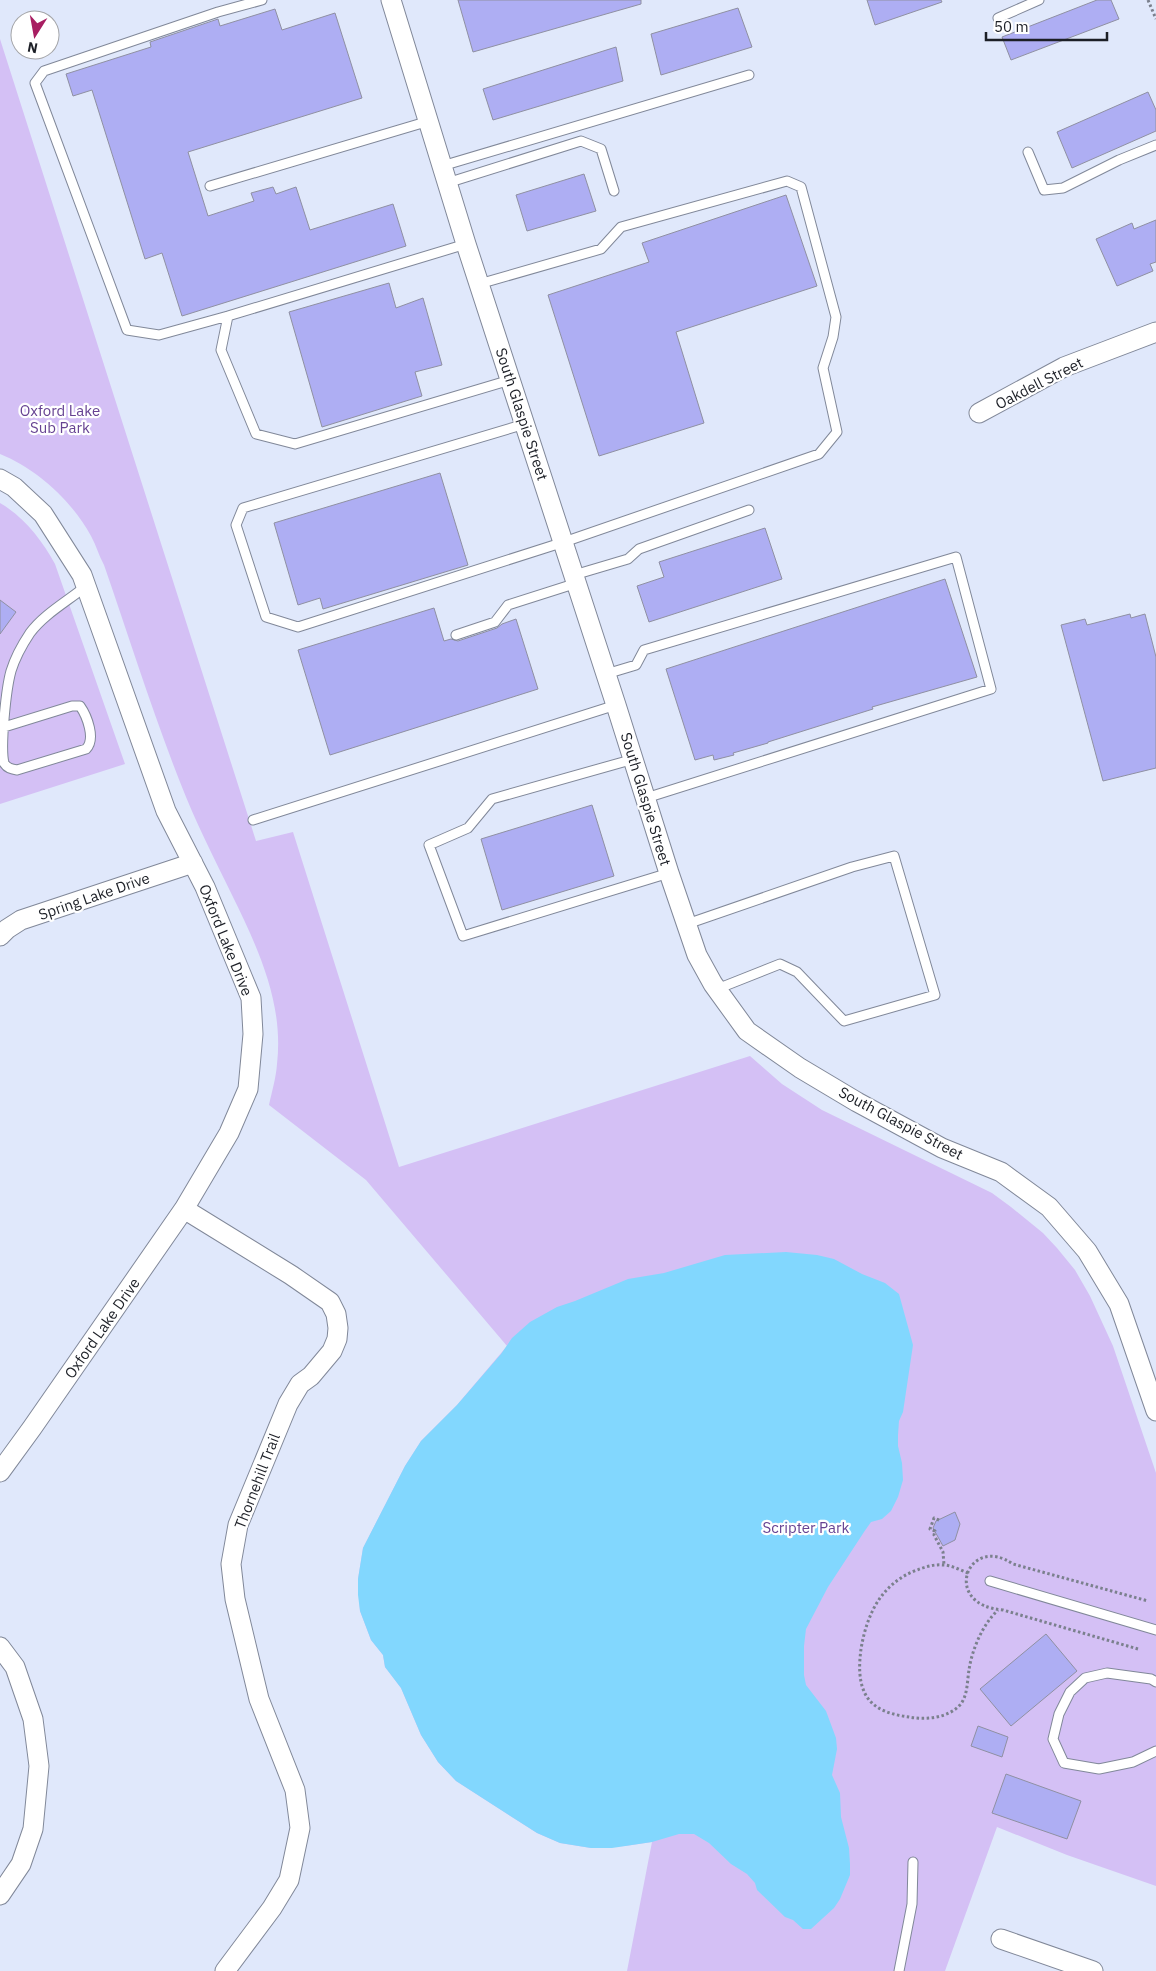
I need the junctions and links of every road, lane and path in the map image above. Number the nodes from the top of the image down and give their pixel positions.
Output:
1 (262, 0) edge
2 (391, 0) edge
3 (1039, 0) edge
4 (1148, 0) edge
5 (998, 18) dead end
6 (1156, 19) edge
7 (749, 75) dead end
8 (429, 122) junction
9 (1156, 145) edge
10 (1028, 152) dead end
11 (445, 175) junction
12 (210, 186) dead end
13 (614, 191) dead end
14 (466, 244) junction
15 (479, 284) junction
16 (228, 316) junction
17 (1156, 332) edge
18 (510, 380) junction
19 (979, 413) dead end
20 (525, 424) junction
21 (0, 479) edge
22 (749, 510) dead end
23 (564, 542) junction
24 (575, 579) junction
25 (86, 586) junction
26 (456, 634) dead end
27 (606, 674) junction
28 (616, 705) junction
29 (1, 728) edge
30 (634, 759) junction
31 (646, 798) junction
32 (253, 820) dead end
33 (192, 863) junction
34 (669, 873) junction
35 (686, 924) junction
36 (0, 936) edge
37 (717, 989) junction
38 (184, 1209) junction
39 (1156, 1410) edge
40 (0, 1472) edge
41 (940, 1520) dead end
42 (944, 1564) junction
43 (968, 1573) dead end
44 (990, 1581) dead end
45 (998, 1610) dead end
46 (1156, 1630) edge
47 (0, 1648) edge
48 (1156, 1682) edge
49 (1156, 1751) edge
50 (913, 1862) dead end
51 (0, 1895) edge
52 (1001, 1939) dead end
53 (224, 1971) edge
54 (900, 1971) edge
55 (1093, 1971) edge

1 - 16 lane
2 - 8 street, South Glaspie Street
3 - 5 lane
4 - 6 path
7 - 11 lane
8 - 11 street, South Glaspie Street
8 - 12 lane
9 - 10 lane
11 - 13 lane
11 - 14 street, South Glaspie Street
14 - 15 street, South Glaspie Street
14 - 16 lane
15 - 18 street, South Glaspie Street
15 - 23 lane
16 - 18 lane
17 - 19 street, Oakdell Street
18 - 20 street, South Glaspie Street
20 - 23 street, South Glaspie Street
20 - 23 lane
21 - 25 street, Oxford Lake Drive
22 - 24 lane
23 - 24 street, South Glaspie Street
24 - 26 lane
24 - 27 street, South Glaspie Street
25 - 29 lane
25 - 33 street, Oxford Lake Drive
27 - 28 street, South Glaspie Street
27 - 31 lane
28 - 30 street, South Glaspie Street
28 - 32 lane
29 - 29 lane
30 - 31 street, South Glaspie Street
30 - 34 lane
31 - 34 street, South Glaspie Street
33 - 36 street, Spring Lake Drive
33 - 38 street, Oxford Lake Drive
34 - 35 street, South Glaspie Street
35 - 37 street, South Glaspie Street
35 - 37 lane
37 - 39 street, South Glaspie Street
38 - 40 street, Oxford Lake Drive
38 - 53 street, Thornehill Trail
41 - 42 path
42 - 43 path
42 - 45 path
44 - 46 lane
47 - 51 street
48 - 49 lane
50 - 54 lane
52 - 55 street

